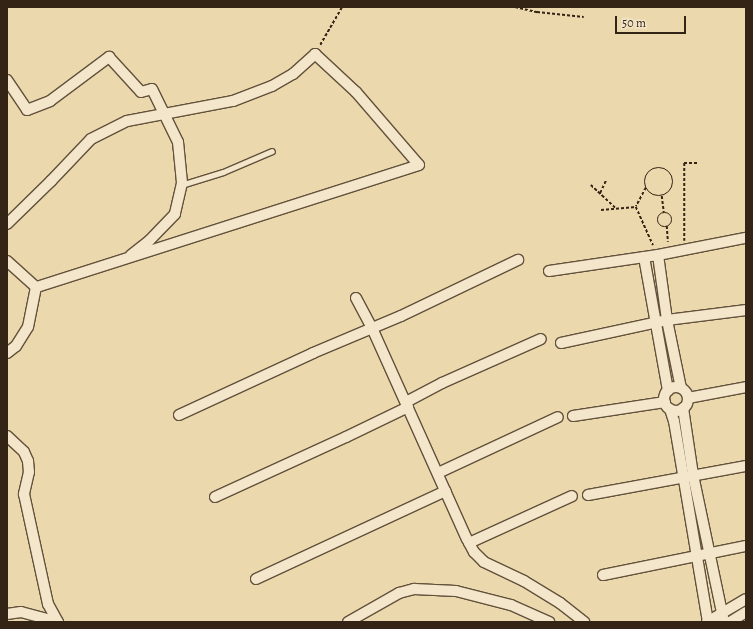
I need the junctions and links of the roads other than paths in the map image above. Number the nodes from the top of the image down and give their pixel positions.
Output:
1 (7, 80) edge
2 (164, 114) junction
3 (272, 151) dead end
4 (182, 185) junction
5 (7, 224) edge
6 (745, 238) dead end
7 (658, 255) junction
8 (644, 257) junction
9 (124, 260) junction
10 (518, 260) dead end
11 (7, 261) edge
12 (549, 272) dead end
13 (36, 287) junction
14 (356, 298) dead end
15 (746, 310) edge
16 (667, 320) junction
17 (655, 323) junction
18 (372, 328) junction
19 (541, 339) dead end
20 (561, 343) dead end
21 (7, 353) edge
22 (681, 388) junction
23 (746, 388) edge
24 (668, 391) junction
25 (688, 398) junction
26 (407, 404) junction
27 (668, 405) junction
28 (683, 408) junction
29 (179, 415) dead end
30 (573, 416) dead end
31 (558, 417) dead end
32 (7, 436) edge
33 (746, 466) edge
34 (438, 473) junction
35 (694, 475) junction
36 (683, 477) junction
37 (446, 491) junction
38 (588, 495) dead end
39 (572, 496) dead end
40 (215, 497) dead end
41 (469, 542) junction
42 (746, 546) edge
43 (709, 554) junction
44 (698, 557) junction
45 (604, 575) dead end
46 (256, 579) dead end
47 (746, 599) edge
48 (746, 612) edge
49 (7, 614) edge
50 (723, 617) edge
51 (58, 622) edge
52 (348, 622) edge
53 (549, 622) edge
54 (584, 622) edge
55 (707, 622) edge
56 (730, 622) edge

1 - 2 street
2 - 4 street
2 - 5 street
2 - 9 street
3 - 4 lane
4 - 9 street
6 - 7 street
7 - 8 street
7 - 16 street
8 - 12 street
8 - 17 street
9 - 13 street
10 - 18 street
11 - 13 street
13 - 21 street
14 - 18 street
15 - 16 street
16 - 17 street
16 - 22 street
17 - 20 street
17 - 24 street
18 - 26 street
18 - 29 street
19 - 26 street
22 - 24 street
22 - 25 street
23 - 25 street
24 - 27 street
25 - 28 street
26 - 34 street
26 - 40 street
27 - 28 street
27 - 30 street
27 - 36 street
28 - 35 street
31 - 34 street
32 - 51 street
33 - 35 street
34 - 37 street
35 - 36 street
35 - 43 street
36 - 38 street
36 - 44 street
37 - 41 street
37 - 46 street
39 - 41 street
41 - 54 street
42 - 43 street
43 - 44 street
43 - 50 street
44 - 45 street
44 - 55 street
47 - 50 street
48 - 56 street
49 - 51 street
50 - 55 street
52 - 53 street

